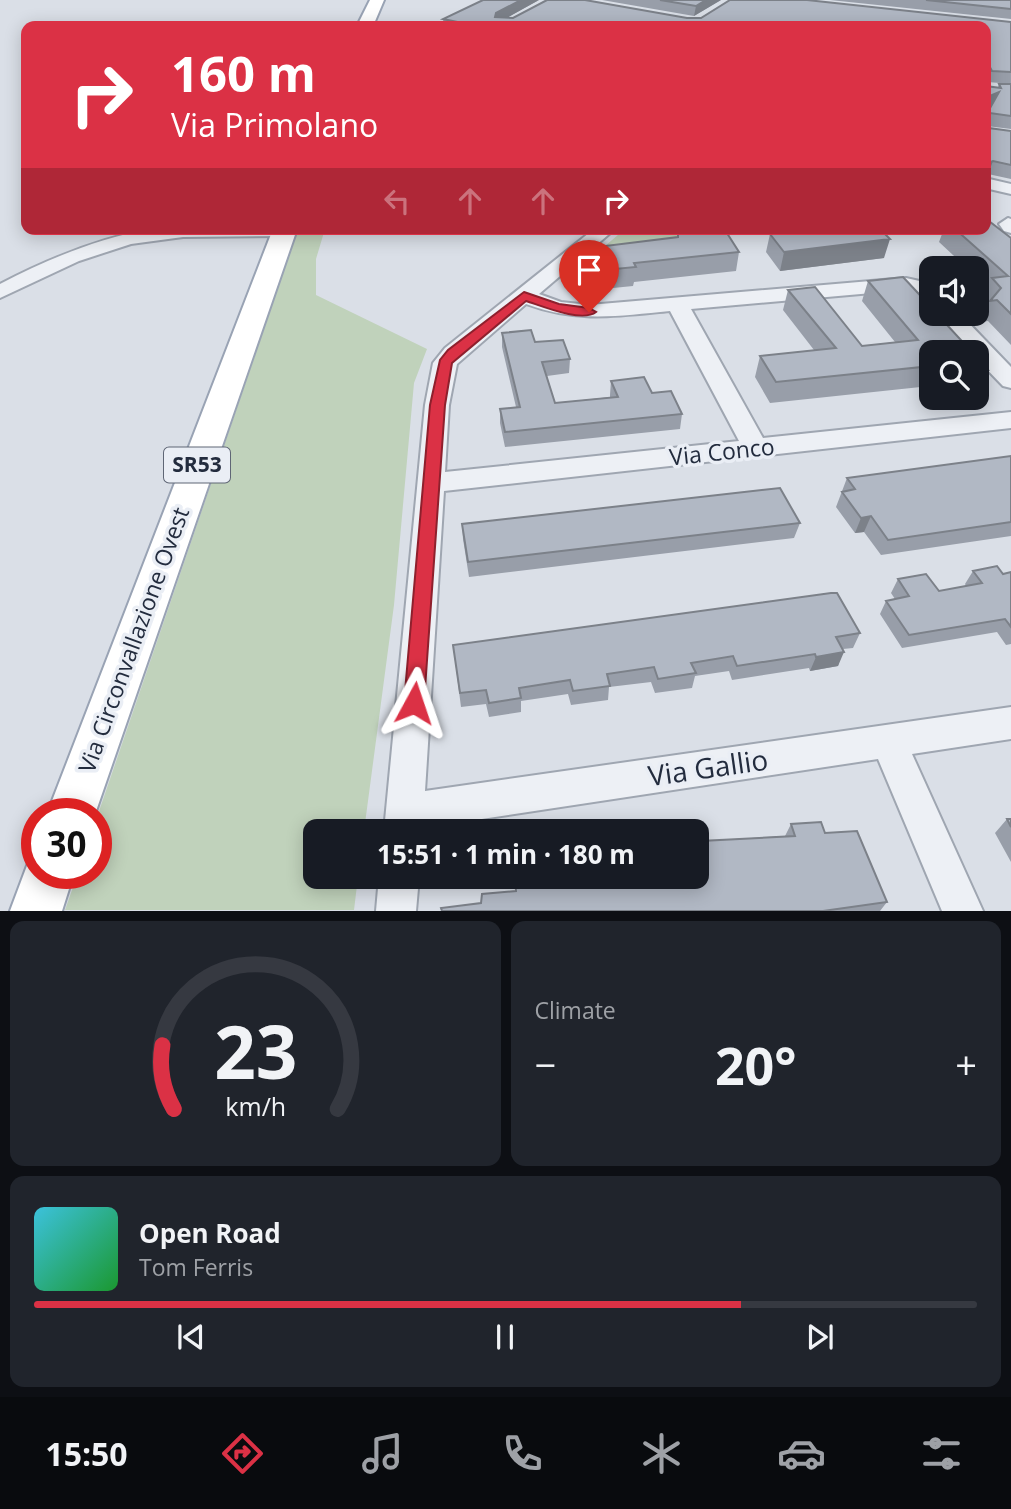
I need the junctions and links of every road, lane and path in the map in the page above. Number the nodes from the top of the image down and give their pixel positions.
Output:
1 (363, 0) edge
2 (377, 0) edge
3 (355, 21) edge
4 (367, 21) edge
5 (991, 185) edge
6 (1009, 189) dead end
7 (160, 235) edge
8 (283, 235) edge
9 (599, 235) edge
10 (919, 288) edge
11 (0, 292) edge
12 (524, 296) junction
13 (677, 304) junction
14 (959, 326) edge
15 (1011, 381) edge
16 (1011, 420) edge
17 (756, 449) junction
18 (433, 483) junction
19 (1011, 723) edge
20 (888, 741) junction
21 (77, 798) edge
22 (404, 819) edge
23 (422, 819) edge
24 (44, 889) edge
25 (398, 889) edge
26 (36, 911) edge
27 (396, 911) edge
28 (963, 911) edge

1 - 3 main road
2 - 4 main road
5 - 6 street
7 - 11 street
8 - 21 main road, Via Circonvallazione Ovest / SR53
9 - 12 street
10 - 13 street
12 - 13 street
12 - 18 street
13 - 17 street
14 - 15 street
16 - 17 street, Via Conco
17 - 18 street, Via Conco
18 - 22 street
19 - 20 street, Via Gallio
20 - 23 street, Via Gallio
20 - 28 street
24 - 26 main road
25 - 27 street

